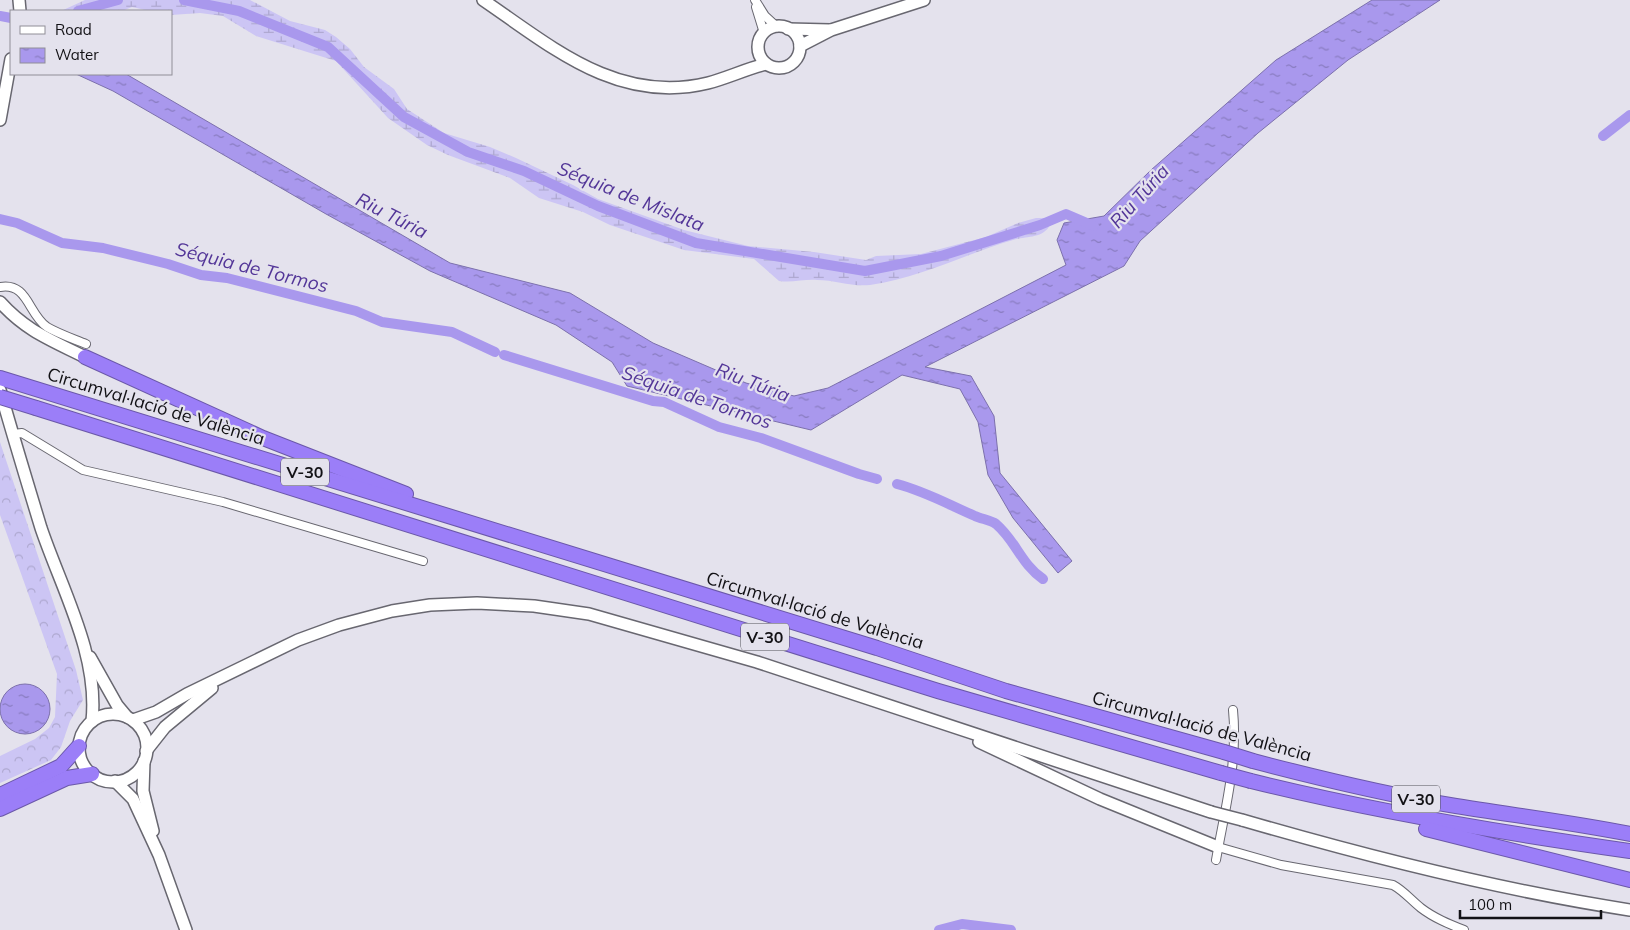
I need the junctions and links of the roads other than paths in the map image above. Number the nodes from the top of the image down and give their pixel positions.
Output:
1 (483, 0) edge
2 (755, 0) edge
3 (924, 0) edge
4 (776, 26) junction
5 (788, 29) junction
6 (831, 30) junction
7 (764, 33) junction
8 (800, 46) junction
9 (758, 54) junction
10 (766, 64) junction
11 (10, 65) edge
12 (735, 72) junction
13 (0, 120) edge
14 (0, 287) edge
15 (0, 302) edge
16 (86, 350) junction
17 (0, 378) edge
18 (0, 390) edge
19 (0, 397) edge
20 (13, 434) junction
21 (581, 557) junction
22 (423, 561) dead end
23 (84, 647) junction
24 (233, 671) junction
25 (1234, 710) dead end
26 (130, 718) junction
27 (92, 721) junction
28 (956, 729) junction
29 (79, 746) junction
30 (145, 756) junction
31 (92, 774) junction
32 (115, 781) junction
33 (0, 795) edge
34 (1339, 803) junction
35 (0, 808) edge
36 (1580, 824) junction
37 (1630, 824) edge
38 (1630, 834) edge
39 (1218, 846) junction
40 (1630, 851) edge
41 (159, 855) junction
42 (1216, 860) dead end
43 (1630, 880) edge
44 (1630, 910) edge
45 (186, 930) edge
46 (1464, 930) edge

1 - 12 street
2 - 4 street
2 - 7 street
3 - 6 street
4 - 5 street
4 - 7 street
5 - 6 street
5 - 8 street
6 - 8 street
7 - 9 street
8 - 10 street
9 - 10 street
9 - 12 street
10 - 12 street
11 - 13 street
14 - 16 street
15 - 16 street
16 - 21 highway
17 - 21 highway, Circumval·lació de València / V-30
18 - 20 street
19 - 34 highway, Circumval·lació de València / V-30, bridge
20 - 22 street
20 - 23 street
21 - 36 highway, Circumval·lació de València / V-30, bridge
23 - 26 street
23 - 27 street
24 - 26 street
24 - 28 street
24 - 30 street
25 - 39 street
26 - 27 street
26 - 30 street
27 - 29 street
28 - 39 street
28 - 44 street, bridge
29 - 31 street
29 - 33 highway
30 - 32 street
30 - 41 street
31 - 32 street
31 - 35 highway
32 - 41 street
34 - 40 highway, Circumval·lació de València / V-30
34 - 43 highway
36 - 37 highway
36 - 38 highway, Circumval·lació de València / V-30
39 - 42 street
39 - 46 street
41 - 45 street

